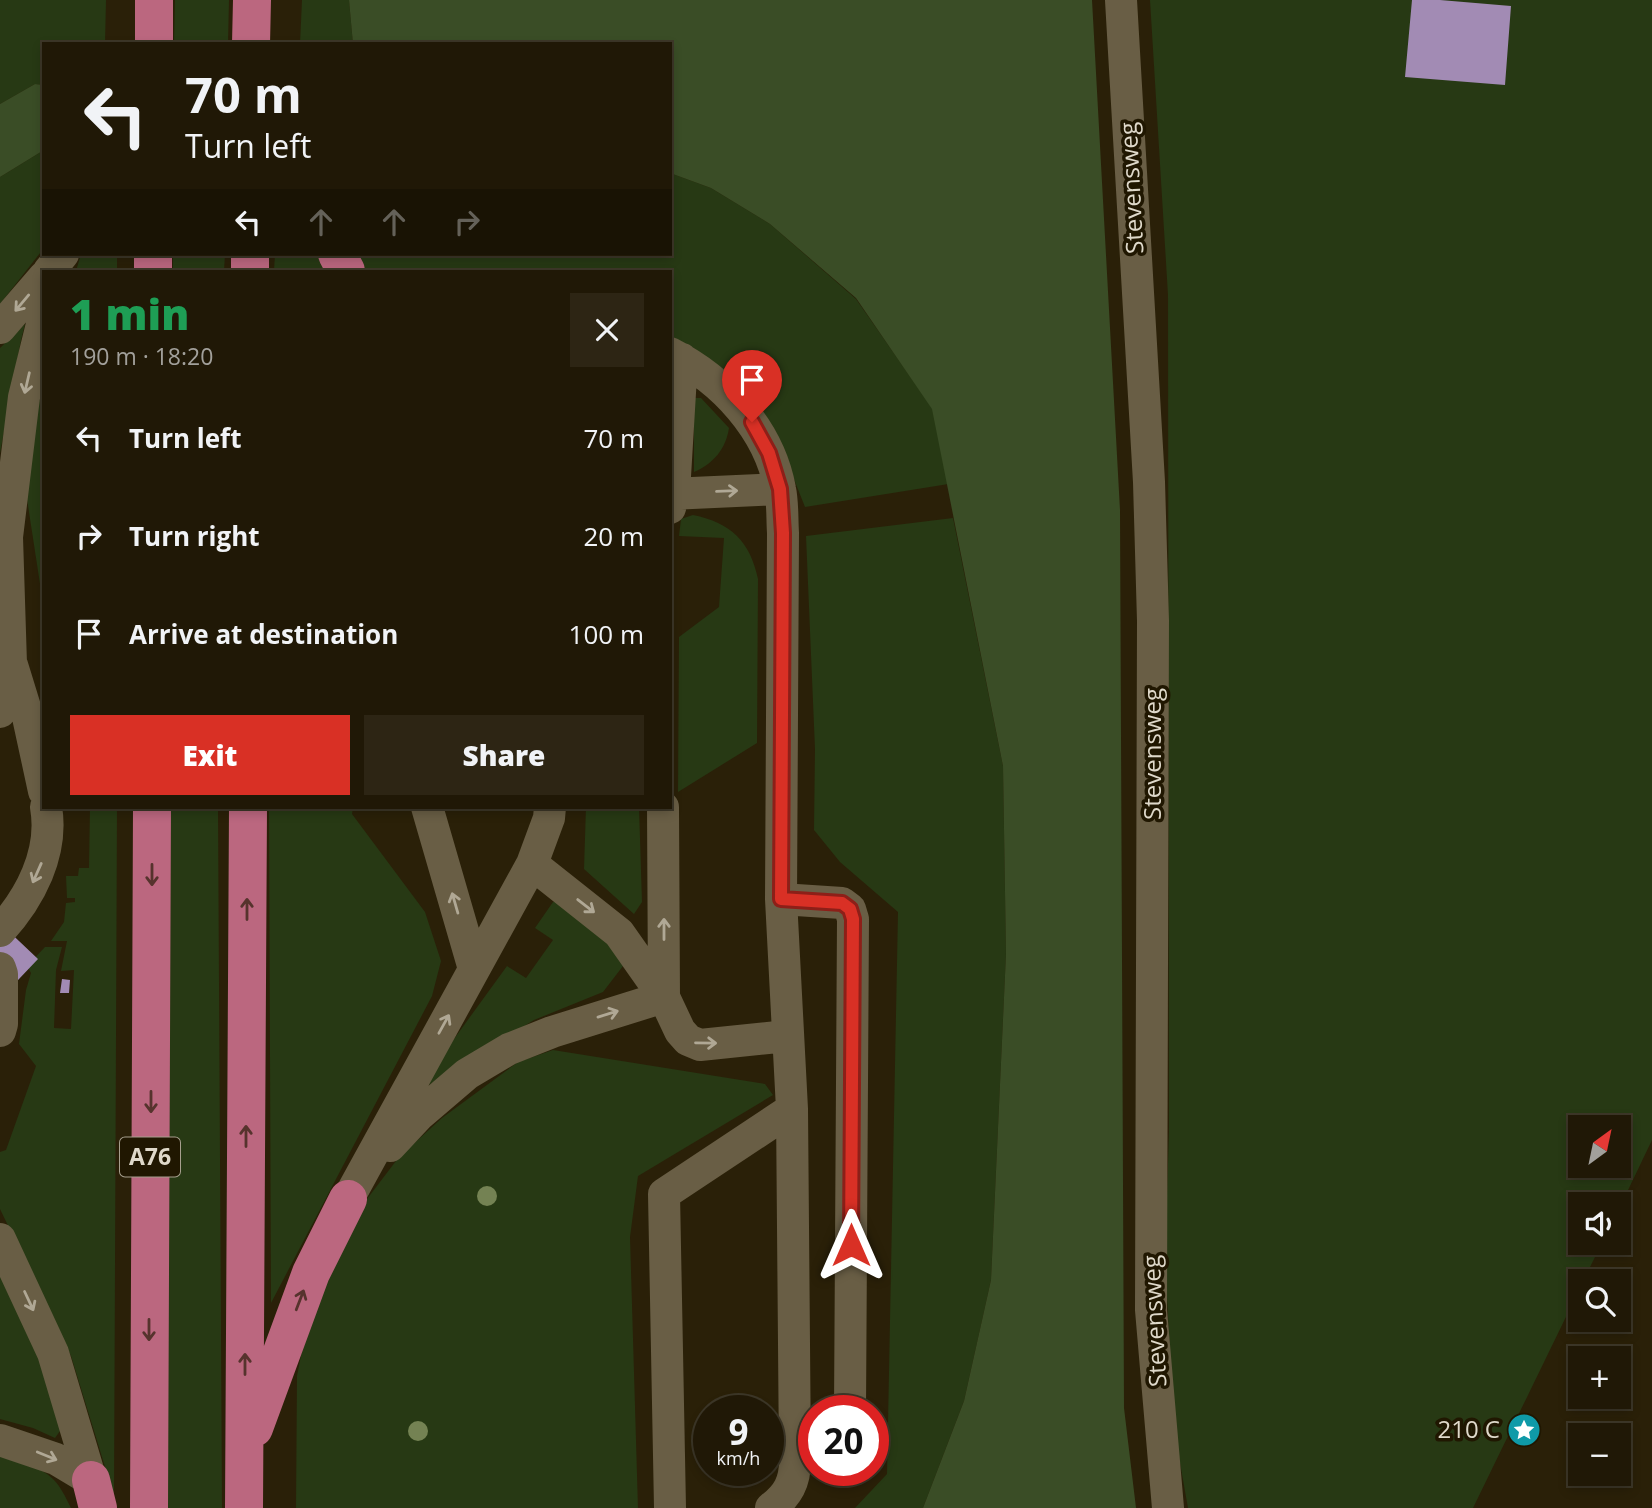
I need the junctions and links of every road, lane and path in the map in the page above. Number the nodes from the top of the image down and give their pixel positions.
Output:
1 (1121, 0) edge
2 (62, 256) edge
3 (50, 270) edge
4 (42, 279) edge
5 (42, 324) edge
6 (0, 328) edge
7 (676, 356) edge
8 (780, 489) junction
9 (672, 498) edge
10 (12, 664) junction
11 (0, 712) edge
12 (42, 782) edge
13 (46, 809) edge
14 (152, 809) edge
15 (248, 809) edge
16 (428, 809) edge
17 (550, 809) edge
18 (663, 809) edge
19 (532, 864) junction
20 (781, 899) junction
21 (0, 931) edge
22 (0, 968) edge
23 (474, 969) junction
24 (664, 997) junction
25 (0, 1031) edge
26 (787, 1036) junction
27 (792, 1109) junction
28 (348, 1199) junction
29 (0, 1239) edge
30 (802, 1395) edge
31 (850, 1395) edge
32 (0, 1440) edge
33 (244, 1456) junction
34 (798, 1469) edge
35 (94, 1494) edge
36 (149, 1508) edge
37 (244, 1508) edge
38 (670, 1508) edge
39 (771, 1508) edge
40 (1168, 1508) edge

1 - 40 street, Stevensweg
2 - 3 street
4 -> 6 street
5 -> 10 street
7 - 8 street
7 - 9 street
9 -> 8 street
8 - 20 street
10 - 11 street
10 - 12 street
13 -> 21 street
14 -> 36 highway, A76
33 -> 15 highway
23 -> 16 street
17 - 19 street
24 -> 18 street
19 - 23 street
19 -> 24 street
20 - 26 street
20 - 31 street
22 - 25 street
28 -> 23 street
24 -> 26 street
28 -> 24 street
26 - 27 street
27 - 30 street
27 - 38 street
33 -> 28 highway
29 -> 35 street
32 -> 35 street
33 - 37 highway
34 - 39 street

